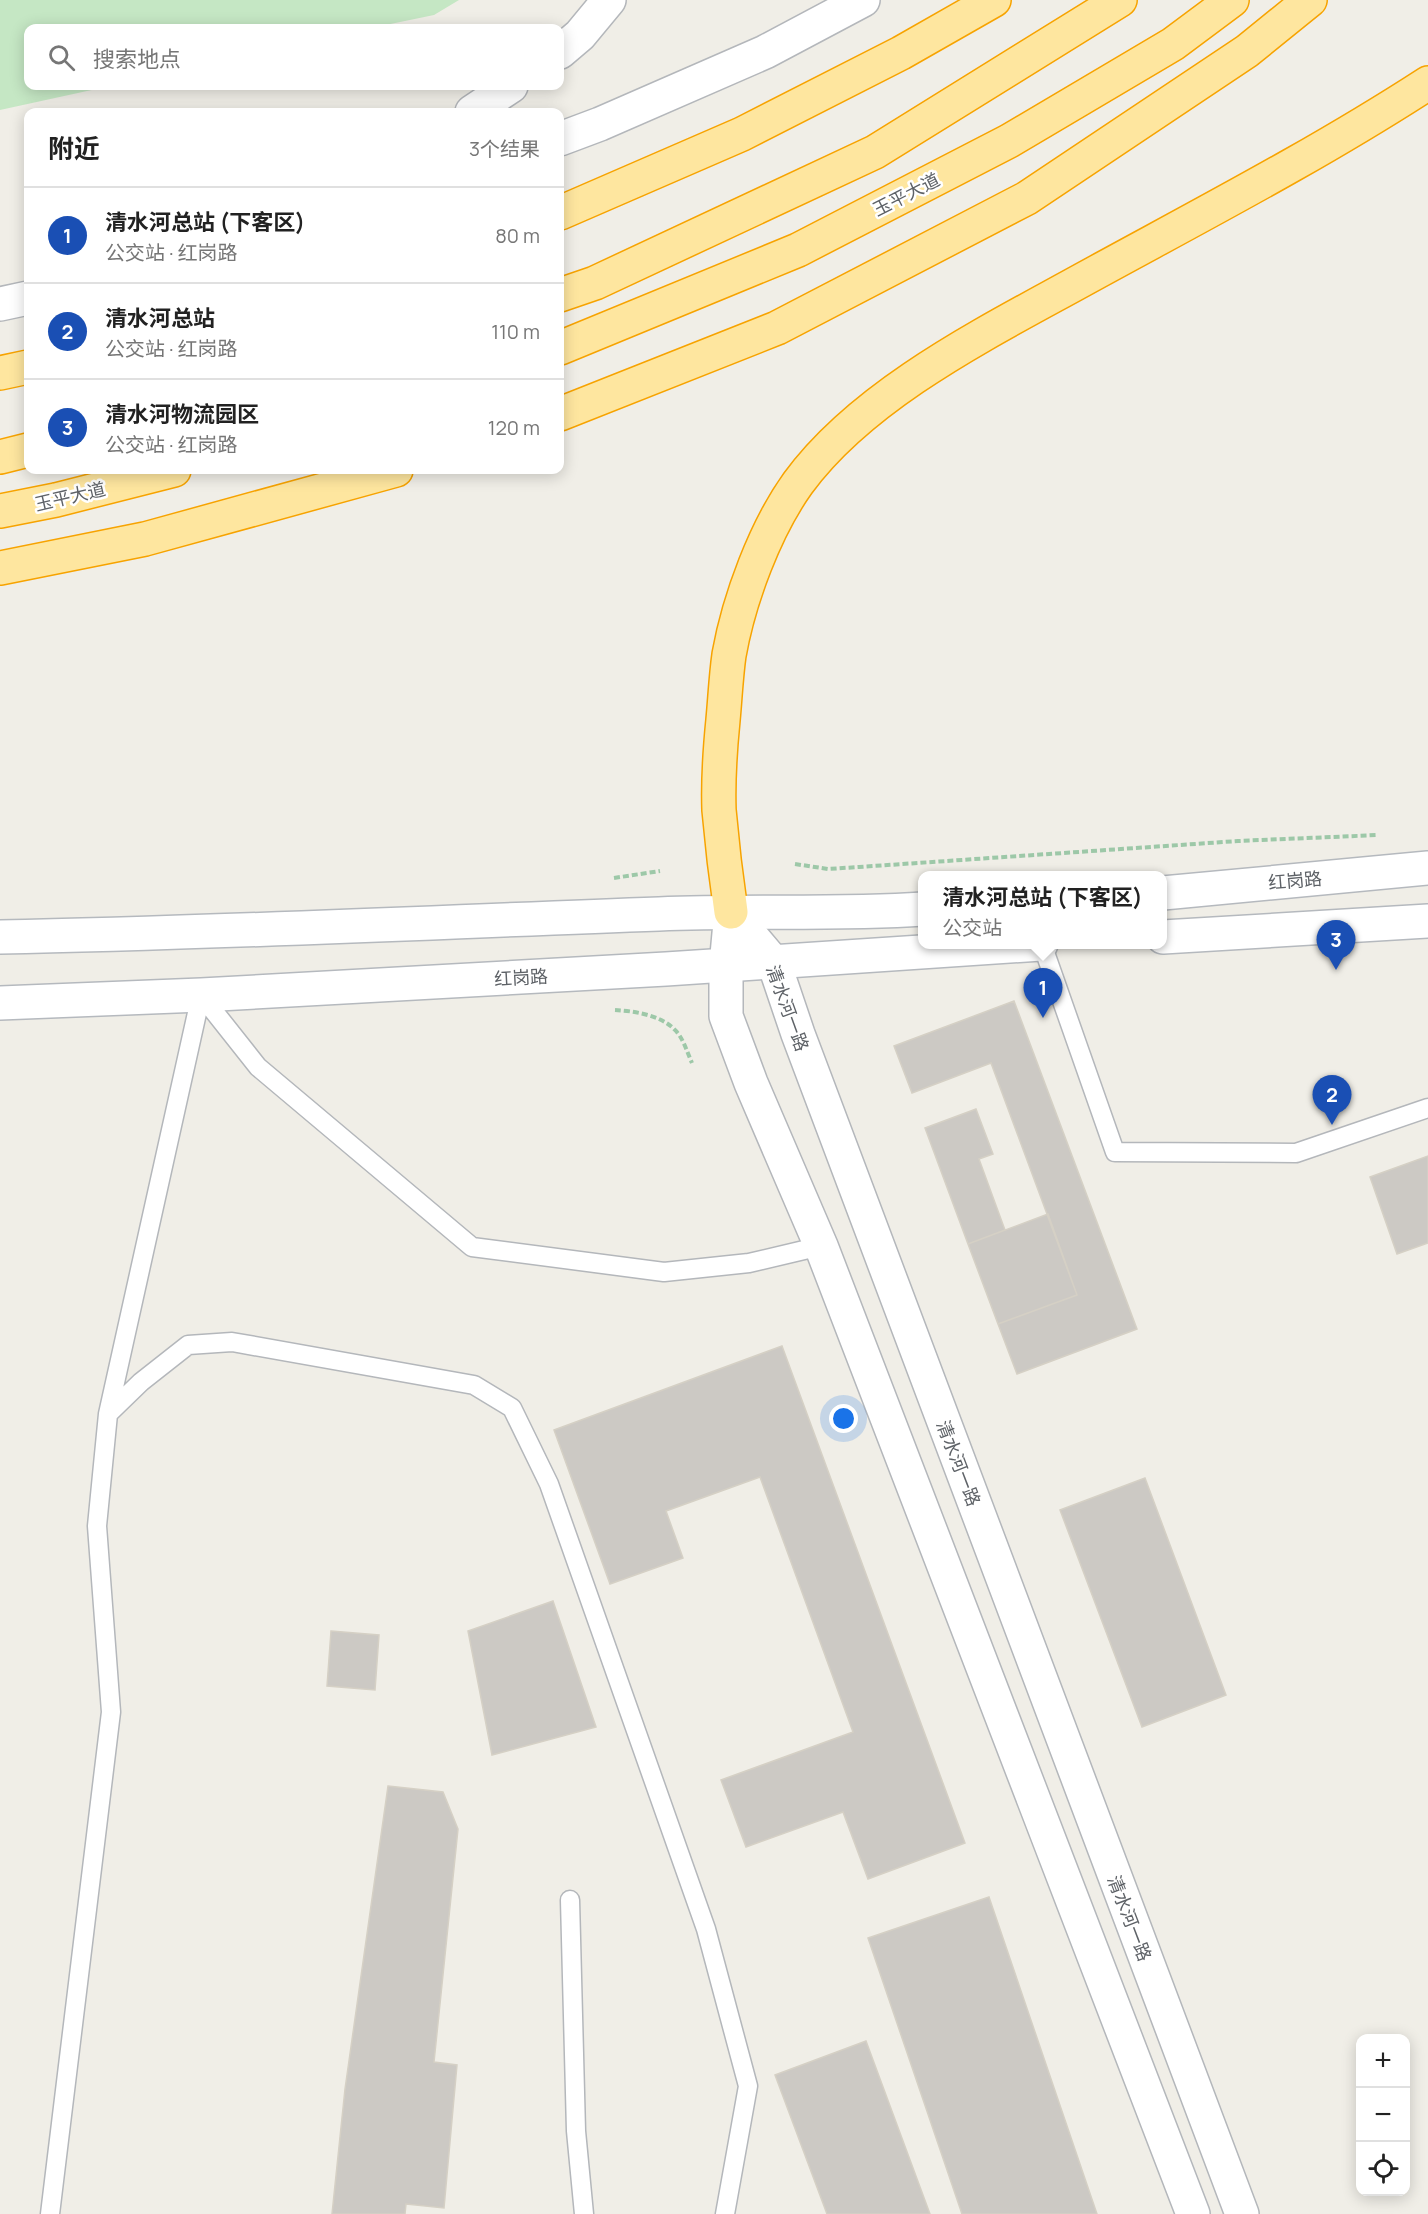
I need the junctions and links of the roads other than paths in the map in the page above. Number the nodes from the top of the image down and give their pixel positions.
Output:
1 (609, 0) edge
2 (863, 0) edge
3 (994, 0) edge
4 (1120, 0) edge
5 (1232, 0) edge
6 (1310, 0) edge
7 (564, 48) edge
8 (1428, 83) edge
9 (506, 90) edge
10 (478, 108) edge
11 (564, 138) edge
12 (564, 211) edge
13 (564, 294) edge
14 (24, 299) edge
15 (0, 304) edge
16 (564, 346) edge
17 (24, 368) edge
18 (0, 373) edge
19 (564, 412) edge
20 (24, 451) edge
21 (0, 457) edge
22 (158, 474) edge
23 (381, 474) edge
24 (0, 511) edge
25 (0, 568) edge
26 (1428, 868) edge
27 (1167, 893) edge
28 (918, 909) edge
29 (731, 912) junction
30 (1428, 921) edge
31 (1167, 937) edge
32 (0, 938) edge
33 (982, 949) edge
34 (1042, 949) edge
35 (774, 963) junction
36 (726, 966) junction
37 (201, 995) junction
38 (0, 1003) edge
39 (1428, 1108) edge
40 (821, 1246) junction
41 (108, 1414) junction
42 (570, 1900) dead end
43 (50, 2214) edge
44 (584, 2214) edge
45 (725, 2214) edge
46 (1193, 2214) edge
47 (1242, 2214) edge

1 - 7 street
2 - 11 street
3 - 12 highway
4 - 13 highway
5 - 16 highway, 玉平大道
6 - 19 highway
8 - 29 highway
9 - 10 street
14 - 15 street
17 - 18 highway
20 - 21 highway
22 - 24 highway, 玉平大道
23 - 25 highway
26 - 27 street, 红岗路
28 - 29 street
29 - 32 street
29 - 35 street, 清水河一路
29 - 36 street
30 - 31 street
33 - 35 street, 红岗路
34 - 39 lane
35 - 36 street, 红岗路
35 - 47 street, 清水河一路
36 - 37 street, 红岗路
36 - 40 street
37 - 38 street, 红岗路
37 - 40 lane
37 - 41 lane
40 - 46 street
41 - 43 lane
41 - 45 lane
42 - 44 lane

